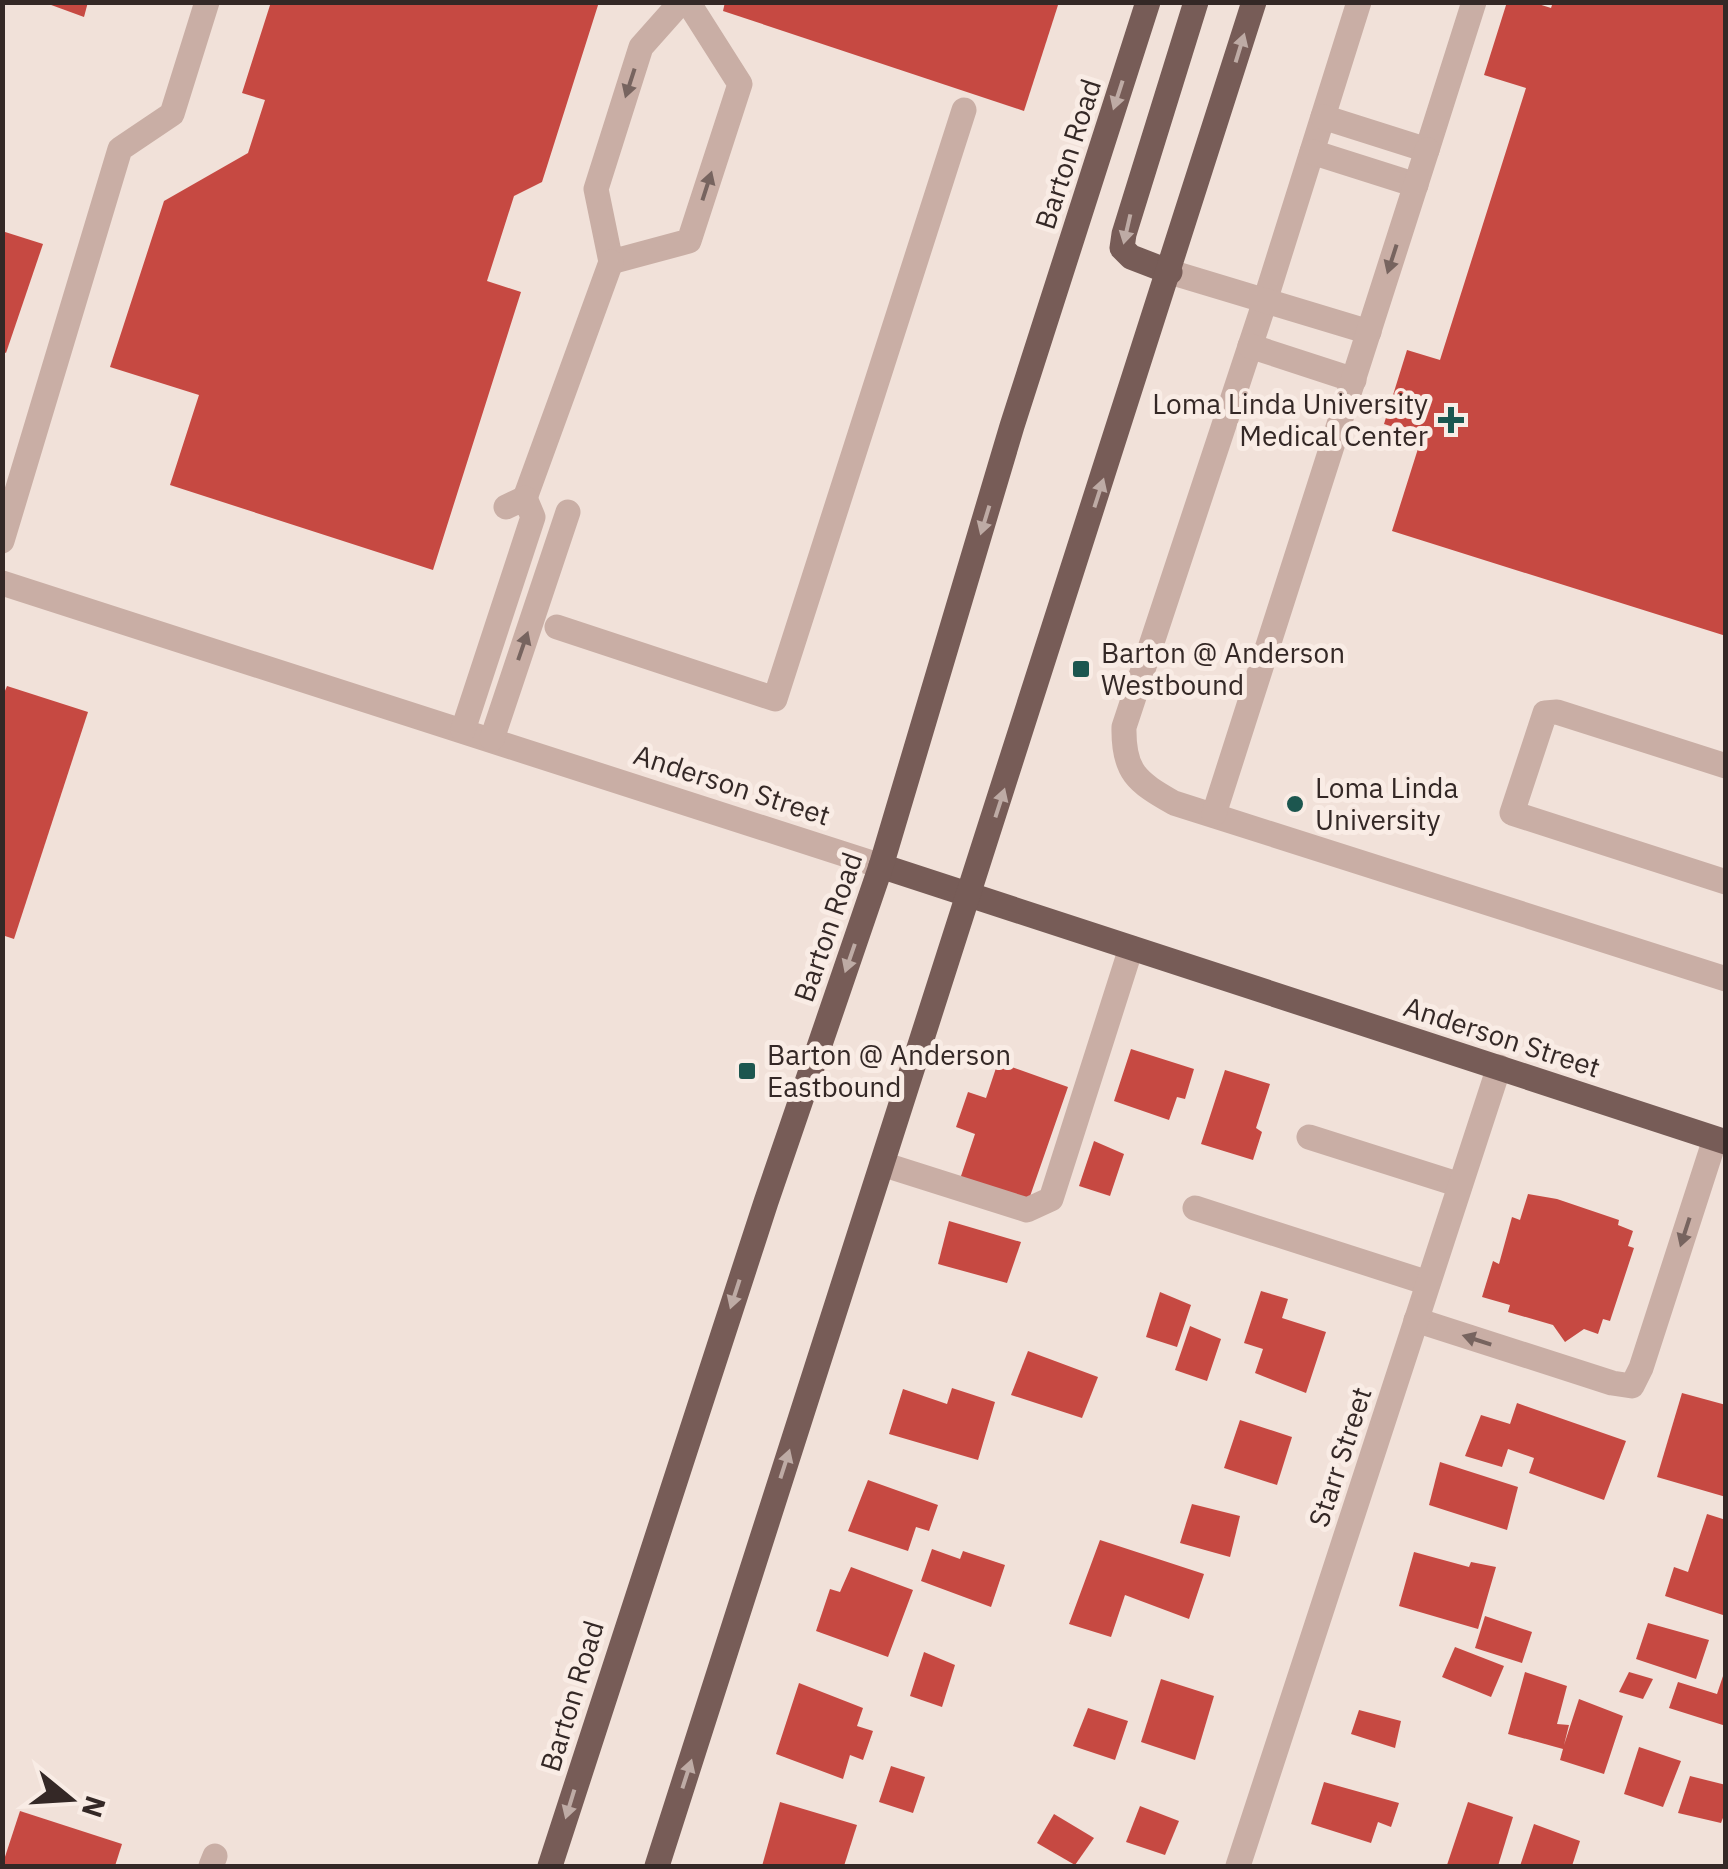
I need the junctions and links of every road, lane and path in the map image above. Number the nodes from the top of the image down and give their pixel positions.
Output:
1 (207, 2) edge
2 (685, 2) edge
3 (1148, 2) edge
4 (1196, 2) edge
5 (1254, 2) edge
6 (1359, 2) edge
7 (1474, 2) edge
8 (964, 110) dead end
9 (1323, 117) junction
10 (1428, 150) junction
11 (1312, 152) junction
12 (1416, 185) junction
13 (610, 262) junction
14 (1170, 272) junction
15 (1265, 301) junction
16 (1369, 332) junction
17 (1250, 346) junction
18 (1354, 380) junction
19 (568, 512) dead end
20 (2, 542) edge
21 (2, 584) edge
22 (556, 626) dead end
23 (463, 730) junction
24 (492, 739) junction
25 (1726, 766) edge
26 (1214, 814) junction
27 (881, 866) junction
28 (1726, 882) edge
29 (970, 896) junction
30 (1131, 948) junction
31 (1726, 979) edge
32 (1499, 1067) junction
33 (1310, 1137) dead end
34 (1720, 1141) edge
35 (882, 1164) junction
36 (1460, 1186) junction
37 (1195, 1208) dead end
38 (1428, 1283) junction
39 (1416, 1320) junction
40 (550, 1866) edge
41 (657, 1866) edge
42 (1238, 1866) edge

1 - 20 street
2 -> 13 street
13 -> 2 street
3 -> 27 main road, Barton Road
4 -> 14 main road
14 -> 5 main road
6 - 9 street
7 - 10 street
8 - 22 street
9 - 10 street
9 - 11 street
10 - 12 street
11 - 12 street
11 - 15 street
12 -> 16 street
13 - 23 street
14 - 15 street
29 -> 14 main road
15 - 16 street
15 - 17 street
16 - 18 street
17 - 18 street
17 - 26 street
18 - 26 street
24 -> 19 street
21 - 23 street, Anderson Street
23 - 24 street, Anderson Street
24 - 27 street, Anderson Street
25 - 28 street
26 - 31 street
27 - 29 main road, Anderson Street
27 -> 40 main road, Barton Road
29 - 30 main road, Anderson Street
29 - 35 main road
30 - 32 main road, Anderson Street
30 - 35 street
32 - 34 main road, Anderson Street
32 - 36 street, Starr Street
33 - 36 street
34 -> 39 street
41 -> 35 main road
36 - 38 street, Starr Street
37 - 38 street
38 - 39 street, Starr Street
39 - 42 street, Starr Street

